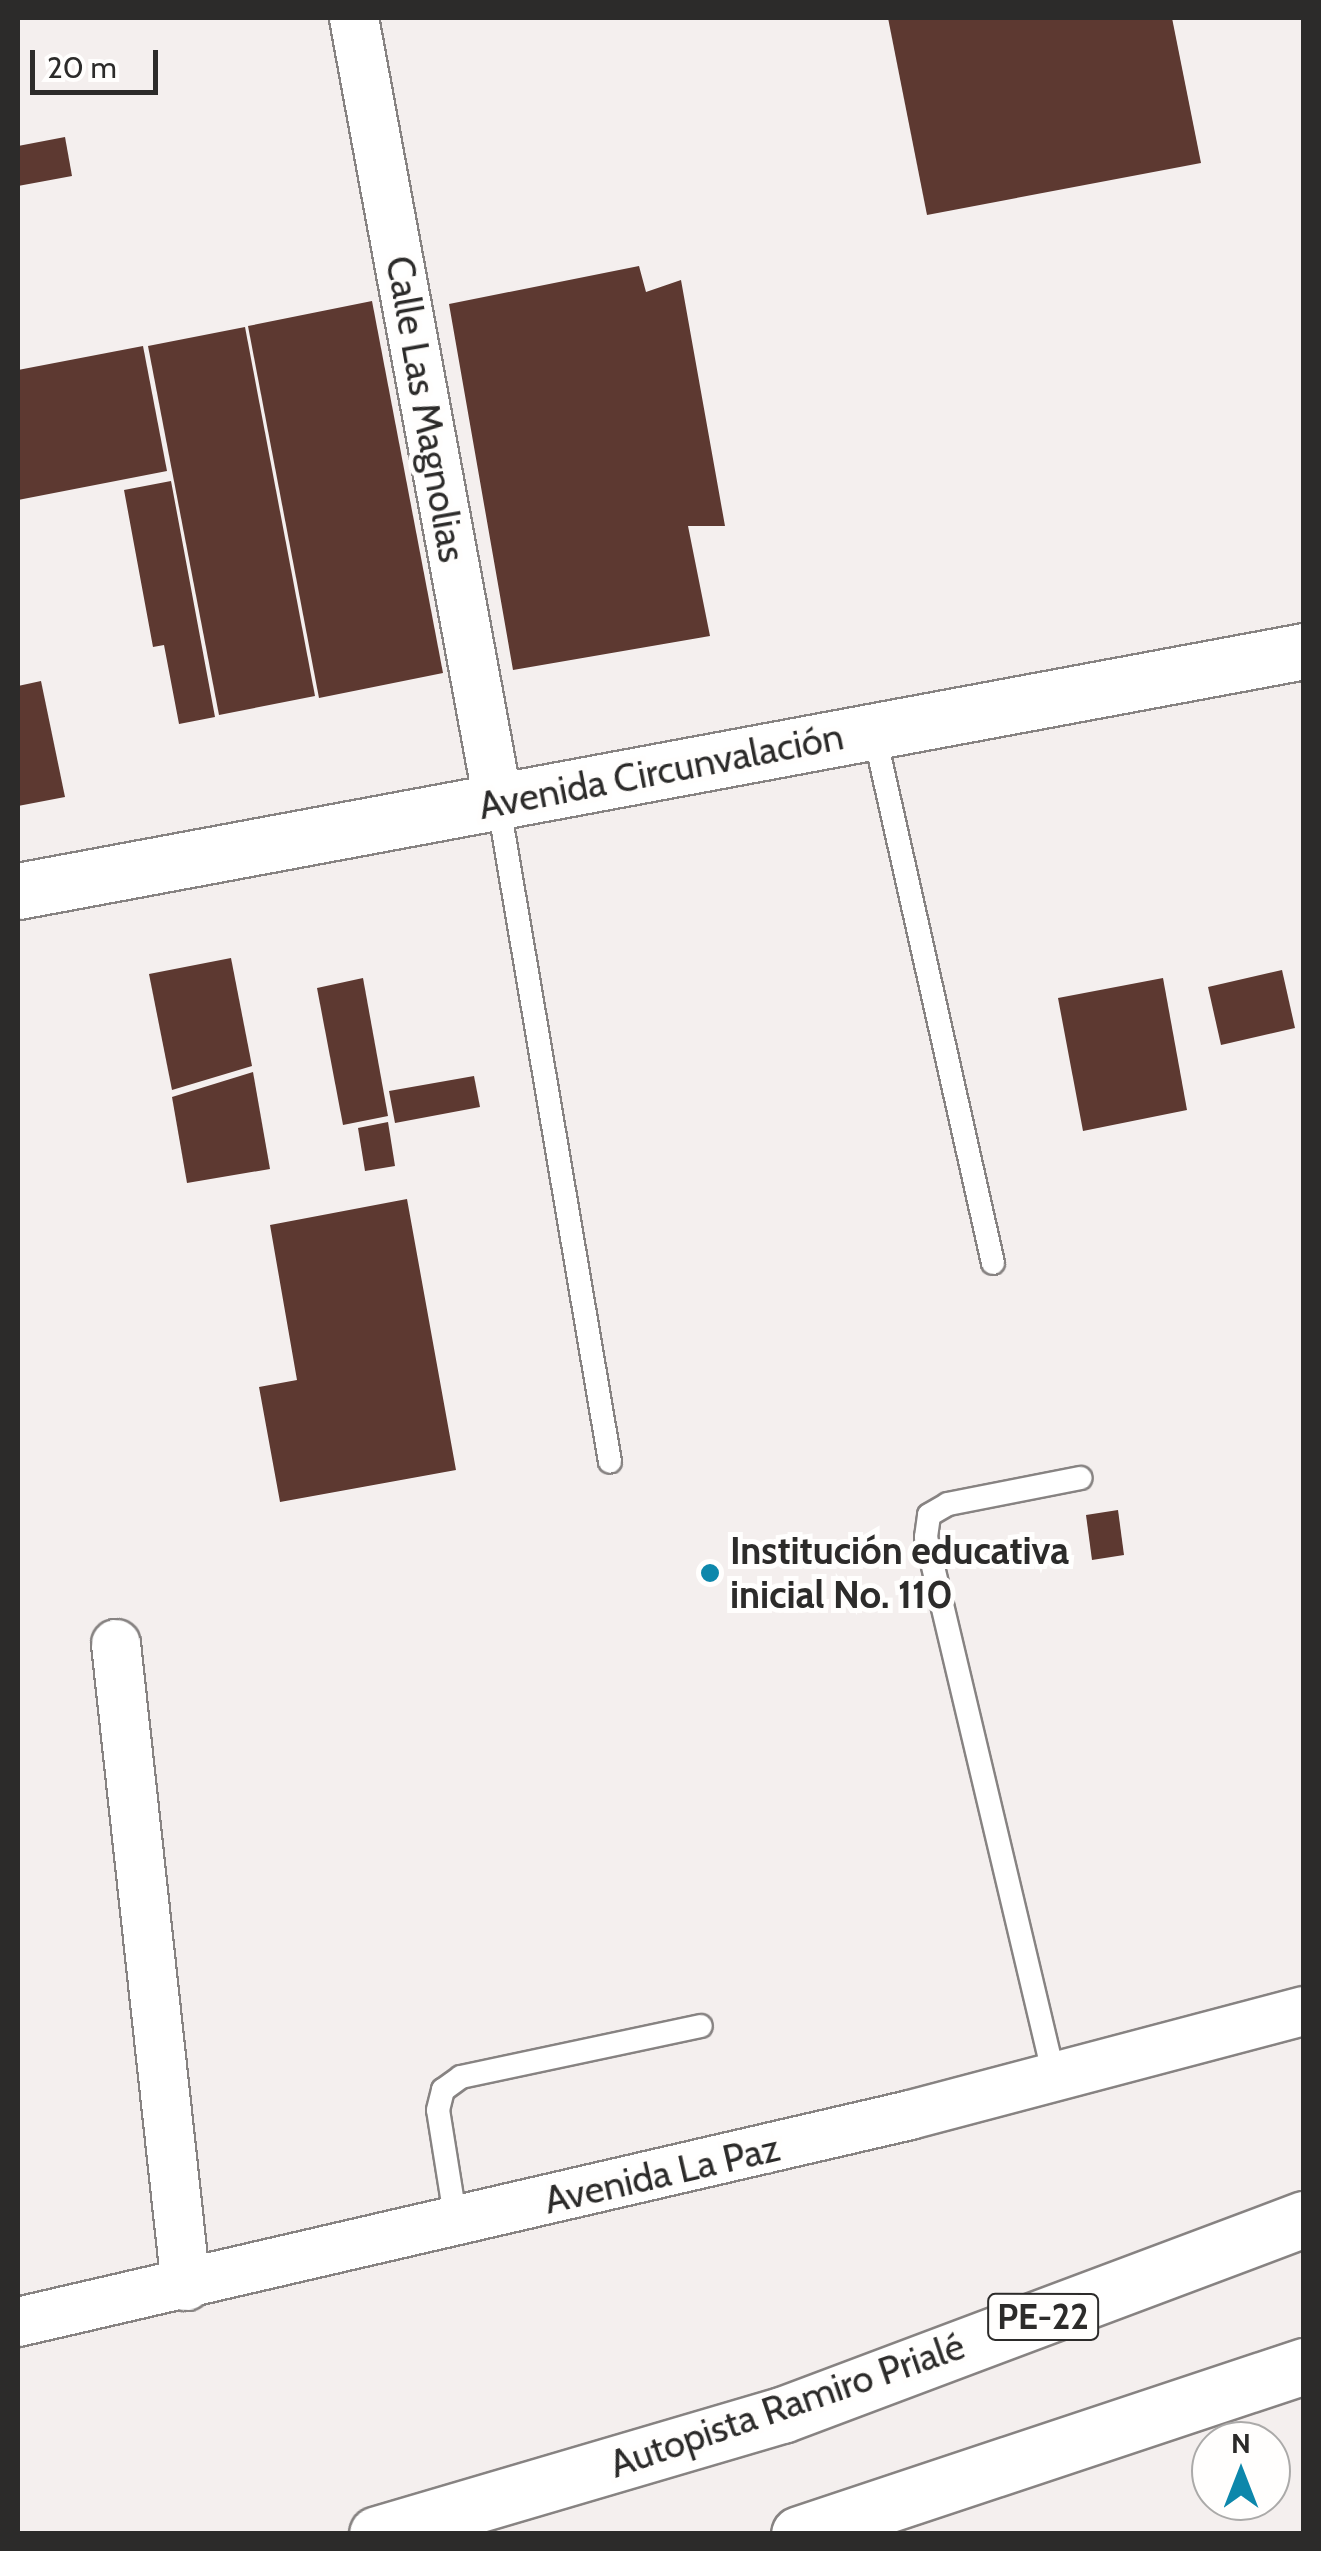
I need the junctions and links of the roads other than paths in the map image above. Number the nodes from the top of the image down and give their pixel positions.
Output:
1 (354, 18) edge
2 (1304, 651) edge
3 (874, 732) junction
4 (498, 802) junction
5 (18, 892) edge
6 (993, 1264) dead end
7 (610, 1462) dead end
8 (1080, 1478) dead end
9 (116, 1644) dead end
10 (1304, 2010) edge
11 (702, 2026) dead end
12 (1054, 2076) junction
13 (1304, 2218) edge
14 (456, 2222) junction
15 (186, 2286) junction
16 (18, 2322) edge
17 (1304, 2342) edge
18 (1304, 2366) edge
19 (1233, 2391) junction
20 (377, 2534) edge
21 (799, 2534) edge

1 - 4 street, Calle Las Magnolias
2 - 3 main road, Avenida Circunvalación
3 - 4 main road, Avenida Circunvalación
3 - 6 lane
4 - 5 main road, Avenida Circunvalación
4 - 7 lane
8 - 12 lane
9 - 15 street
10 - 12 street, Avenida La Paz
11 - 14 lane
12 - 14 street, Avenida La Paz
13 - 20 main road, Autopista Ramiro Prialé / PE-22
14 - 15 street, Avenida La Paz
15 - 16 street, Avenida La Paz
17 - 19 main road
18 - 19 main road
19 - 21 main road

